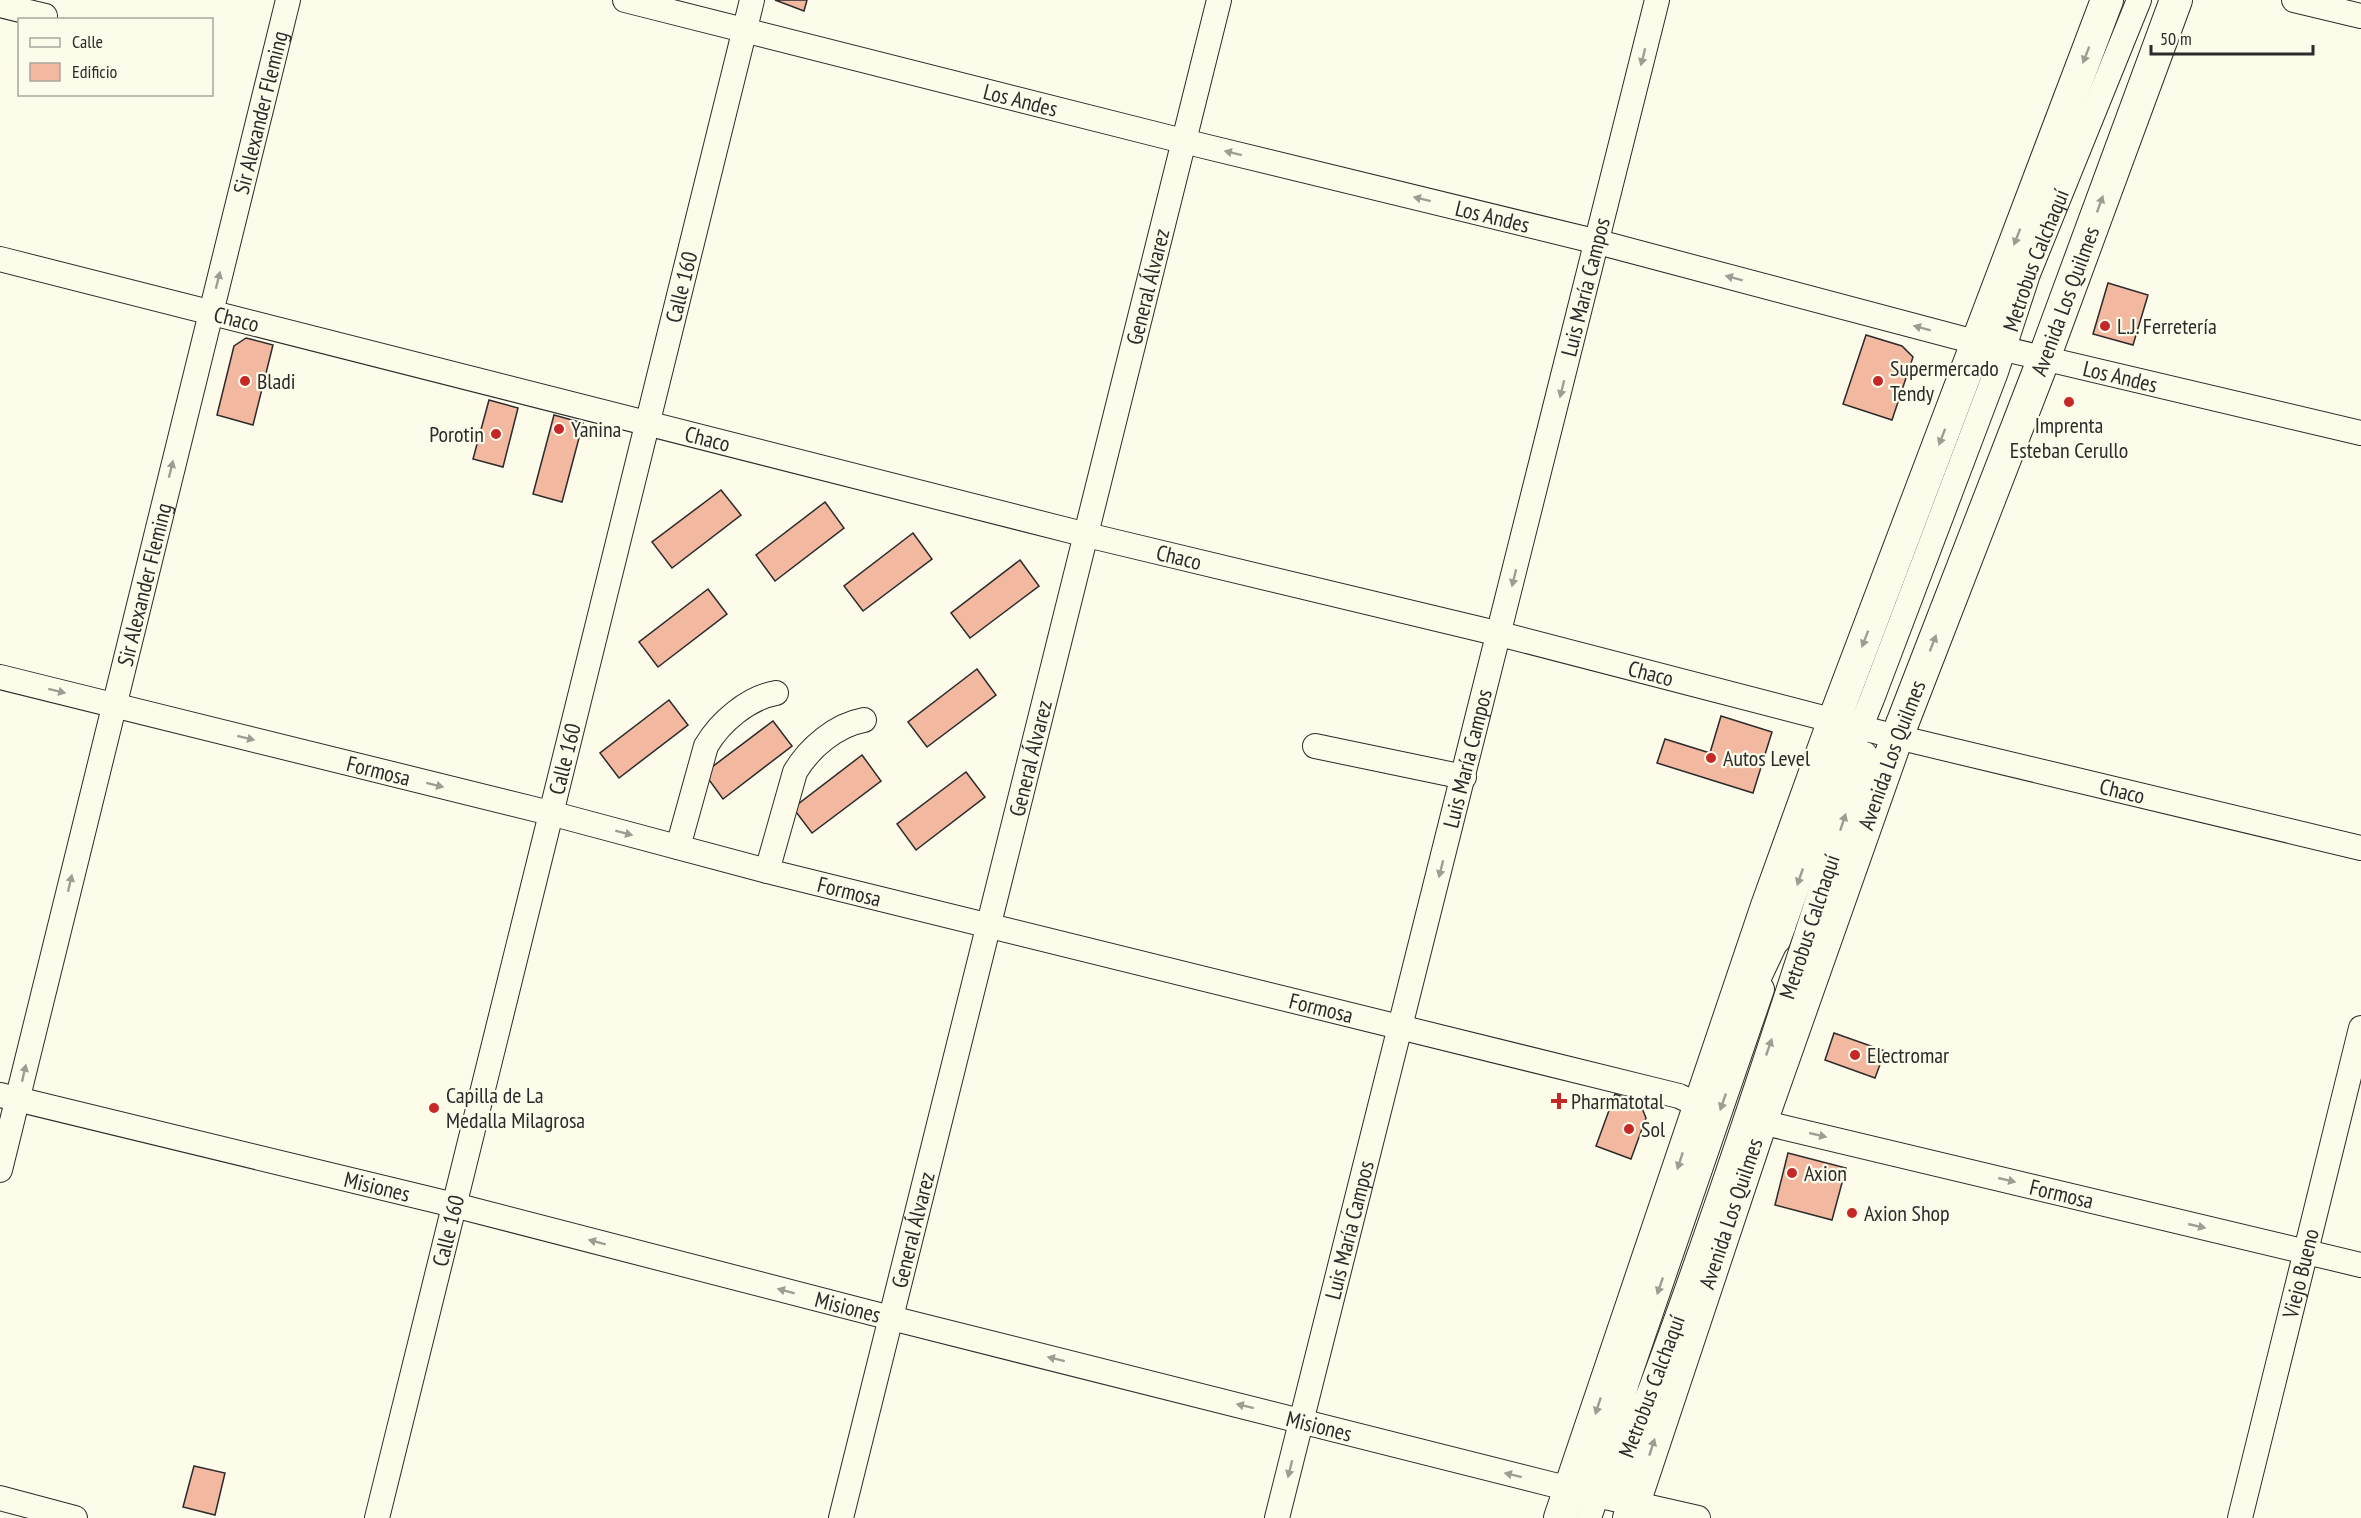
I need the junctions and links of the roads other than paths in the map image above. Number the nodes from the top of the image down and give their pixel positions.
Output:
1 (288, 0) edge
2 (625, 0) edge
3 (752, 0) edge
4 (1220, 0) edge
5 (1657, 0) edge
6 (2107, 0) edge
7 (2139, 0) edge
8 (2149, 0) edge
9 (2176, 0) edge
10 (2294, 0) edge
11 (0, 5) edge
12 (45, 16) dead end
13 (2361, 16) edge
14 (745, 30) junction
15 (1183, 141) junction
16 (1598, 242) junction
17 (0, 259) edge
18 (211, 311) junction
19 (2011, 350) junction
20 (649, 423) junction
21 (2361, 433) edge
22 (1087, 535) junction
23 (1500, 634) junction
24 (0, 677) edge
25 (776, 693) dead end
26 (113, 705) junction
27 (864, 720) dead end
28 (1866, 729) junction
29 (1315, 746) dead end
30 (1464, 777) junction
31 (550, 813) junction
32 (678, 847) junction
33 (2361, 848) edge
34 (767, 871) junction
35 (990, 924) junction
36 (1783, 927) junction
37 (1401, 1026) junction
38 (2361, 1028) edge
39 (9, 1098) edge
40 (1698, 1105) junction
41 (1761, 1122) junction
42 (0, 1170) edge
43 (454, 1204) junction
44 (2306, 1251) junction
45 (2361, 1265) edge
46 (891, 1318) junction
47 (1302, 1420) junction
48 (0, 1498) edge
49 (1600, 1505) edge
50 (75, 1518) edge
51 (376, 1518) edge
52 (842, 1518) edge
53 (1277, 1518) edge
54 (1589, 1518) edge
55 (1698, 1518) edge
56 (2240, 1518) edge

18 -> 1 street, Sir Alexander Fleming
2 - 14 street, Los Andes
3 - 14 street, Calle 160
4 - 15 street, General Álvarez
5 -> 16 street, Luis María Campos
6 -> 19 main road, Avenida Los Quilmes
7 - 19 street, Metrobus Calchaquí
8 - 19 street, Metrobus Calchaquí
19 -> 9 main road, Avenida Los Quilmes
10 - 13 street
11 - 12 street
14 - 15 street, Los Andes
14 - 20 street, Calle 160
16 -> 15 street, Los Andes
15 - 22 street, General Álvarez
19 -> 16 street, Los Andes
16 -> 23 street, Luis María Campos
17 - 18 street, Chaco
18 - 20 street, Chaco
26 -> 18 street, Sir Alexander Fleming
19 - 21 street, Los Andes
19 - 28 main road, Avenida Los Quilmes
28 -> 19 main road, Avenida Los Quilmes
20 - 22 street, Chaco
20 - 31 street, Calle 160
22 - 23 street, Chaco
22 - 35 street, General Álvarez
23 - 28 street, Chaco
23 - 30 street, Luis María Campos
24 -> 26 street, Formosa
25 - 32 street
26 -> 31 street, Formosa
39 -> 26 street, Sir Alexander Fleming
27 - 34 street
28 - 33 street, Chaco
28 -> 36 street, Metrobus Calchaquí
28 - 40 main road, Avenida Los Quilmes
28 - 41 main road, Avenida Los Quilmes
49 -> 28 street, Metrobus Calchaquí
29 - 30 street
30 -> 37 street, Luis María Campos
31 -> 32 street, Formosa
31 - 43 street, Calle 160
32 - 34 street, Formosa
34 - 35 street, Formosa
35 - 37 street, Formosa
35 - 46 street, General Álvarez
36 - 40 street, Metrobus Calchaquí
36 -> 49 street, Metrobus Calchaquí
37 - 40 street, Formosa
37 - 47 street, Luis María Campos
38 - 44 street, Viejo Bueno
39 - 42 street, Sir Alexander Fleming
39 - 43 street, Misiones
40 -> 49 main road, Avenida Los Quilmes
41 -> 44 street, Formosa
49 -> 41 main road, Avenida Los Quilmes
46 -> 43 street, Misiones
43 - 51 street, Calle 160
44 - 45 street, Formosa
44 - 56 street, Viejo Bueno
47 -> 46 street, Misiones
46 - 52 street, General Álvarez
49 -> 47 street, Misiones
47 -> 53 street, Luis María Campos
48 - 50 street
49 - 54 street, Metrobus Calchaquí
49 - 55 street, Misiones

